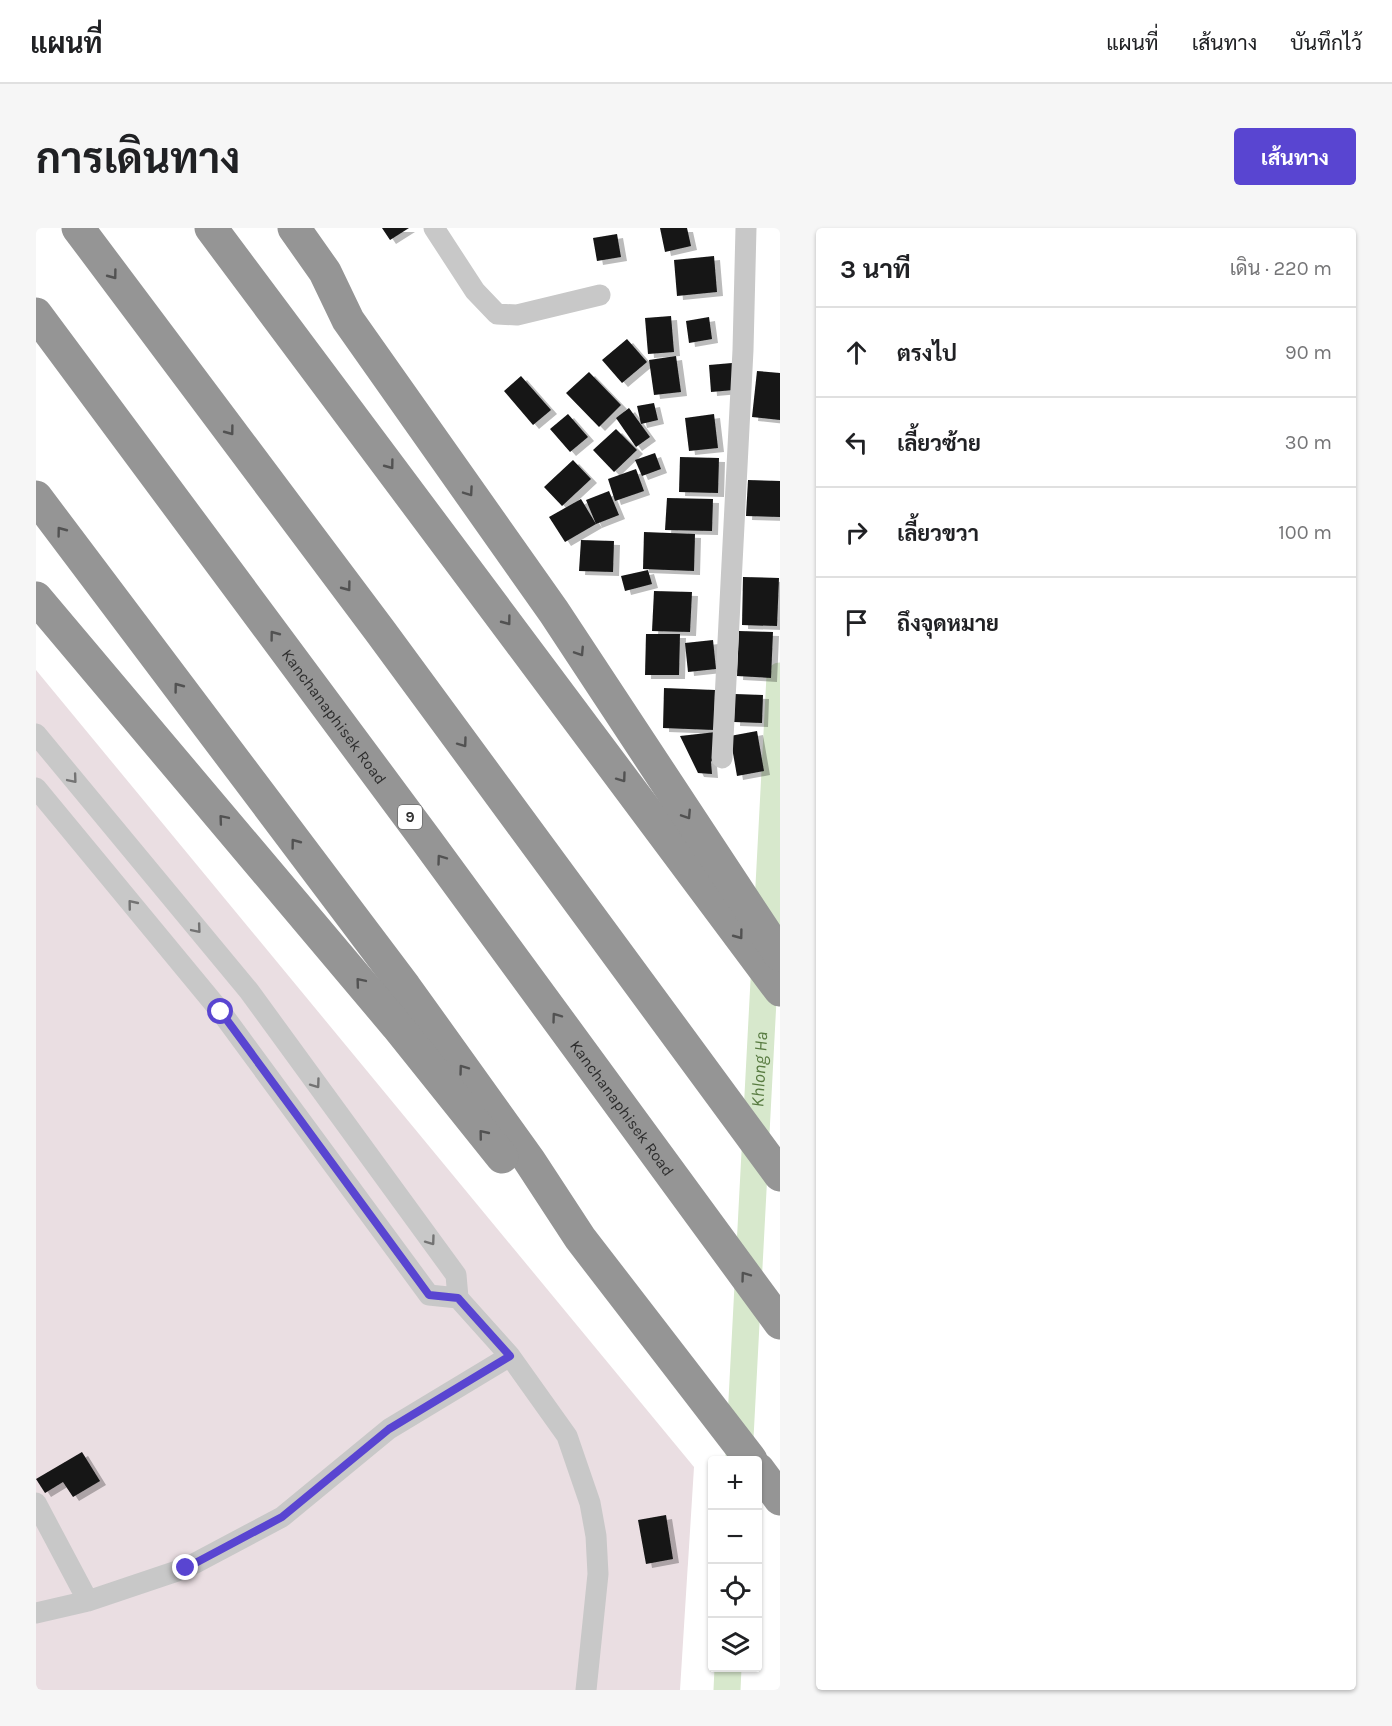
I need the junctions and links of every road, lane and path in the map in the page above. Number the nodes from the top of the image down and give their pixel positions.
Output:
1 (78, 228) edge
2 (211, 228) edge
3 (271, 228) edge
4 (294, 228) edge
5 (434, 228) edge
6 (746, 228) edge
7 (600, 295) dead end
8 (36, 314) edge
9 (348, 320) junction
10 (36, 497) edge
11 (36, 598) edge
12 (36, 734) edge
13 (722, 758) dead end
14 (36, 788) edge
15 (780, 955) edge
16 (780, 990) edge
17 (780, 1175) edge
18 (580, 1238) junction
19 (458, 1298) junction
20 (780, 1323) edge
21 (510, 1356) junction
22 (747, 1456) edge
23 (762, 1474) edge
24 (780, 1499) edge
25 (36, 1503) edge
26 (88, 1601) junction
27 (36, 1612) edge
28 (586, 1690) edge

1 -> 17 highway
2 -> 16 highway
3 - 9 highway
4 - 9 highway
5 - 7 street
6 - 13 street
20 -> 8 highway, Kanchanaphisek Road / 9
9 -> 15 highway
18 -> 10 highway
18 -> 11 highway
12 -> 19 street
19 -> 14 street
18 - 22 highway
19 - 21 street
21 - 26 street
21 - 28 street
23 - 24 highway
25 - 26 street
26 - 27 street

